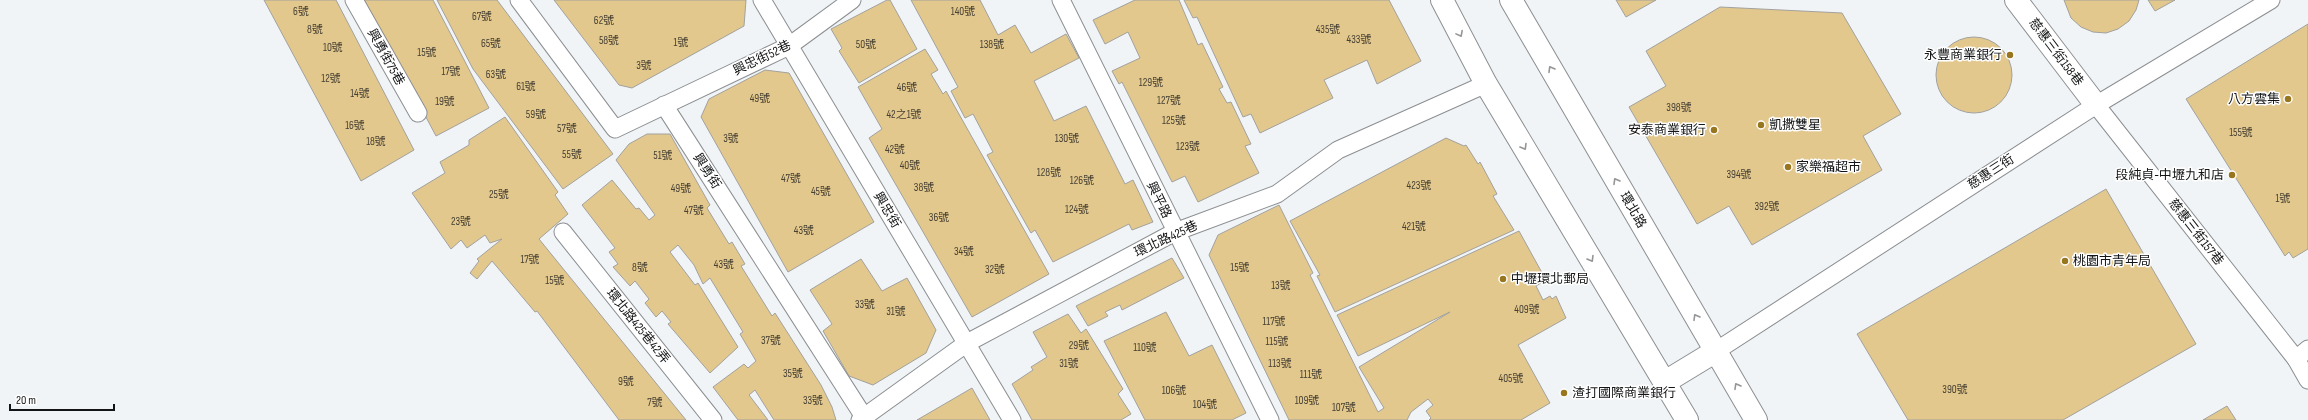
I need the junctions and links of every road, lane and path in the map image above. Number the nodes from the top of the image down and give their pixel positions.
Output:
1 (354, 0) edge
2 (519, 0) edge
3 (762, 0) edge
4 (852, 0) edge
5 (1061, 0) edge
6 (1442, 0) edge
7 (1510, 0) edge
8 (2016, 0) edge
9 (2271, 0) edge
10 (789, 46) junction
11 (1486, 84) junction
12 (664, 105) junction
13 (2096, 105) junction
14 (418, 113) dead end
15 (563, 232) dead end
16 (1175, 232) junction
17 (967, 343) junction
18 (1716, 351) junction
19 (2302, 354) edge
20 (2308, 380) edge
21 (1665, 382) junction
22 (863, 419) edge
23 (713, 420) edge
24 (1012, 420) edge
25 (1270, 420) edge
26 (1687, 420) edge
27 (1756, 420) edge

1 - 14 lane, 興勇街75巷
2 - 12 lane
3 - 10 lane, 興忠街
4 - 10 lane, 興忠街52巷
5 - 16 lane, 興平路
6 -> 11 main road
18 -> 7 main road, 環北路
8 - 13 main road, 慈惠三街158巷
9 - 13 lane, 慈惠三街
10 - 12 lane, 興忠街52巷
10 - 17 lane, 興忠街
11 - 16 lane, 環北路425巷
11 -> 21 main road
12 - 22 lane, 興勇街
13 - 18 lane, 慈惠三街
13 - 19 lane, 慈惠三街157巷
15 - 23 lane, 環北路425巷42弄
16 - 17 lane, 環北路425巷
16 - 25 lane, 興平路
17 - 22 lane, 環北路425巷
17 - 24 lane, 興忠街
18 - 21 main road
27 -> 18 main road, 環北路
19 - 20 lane, 慈惠三街157巷
21 - 26 main road

